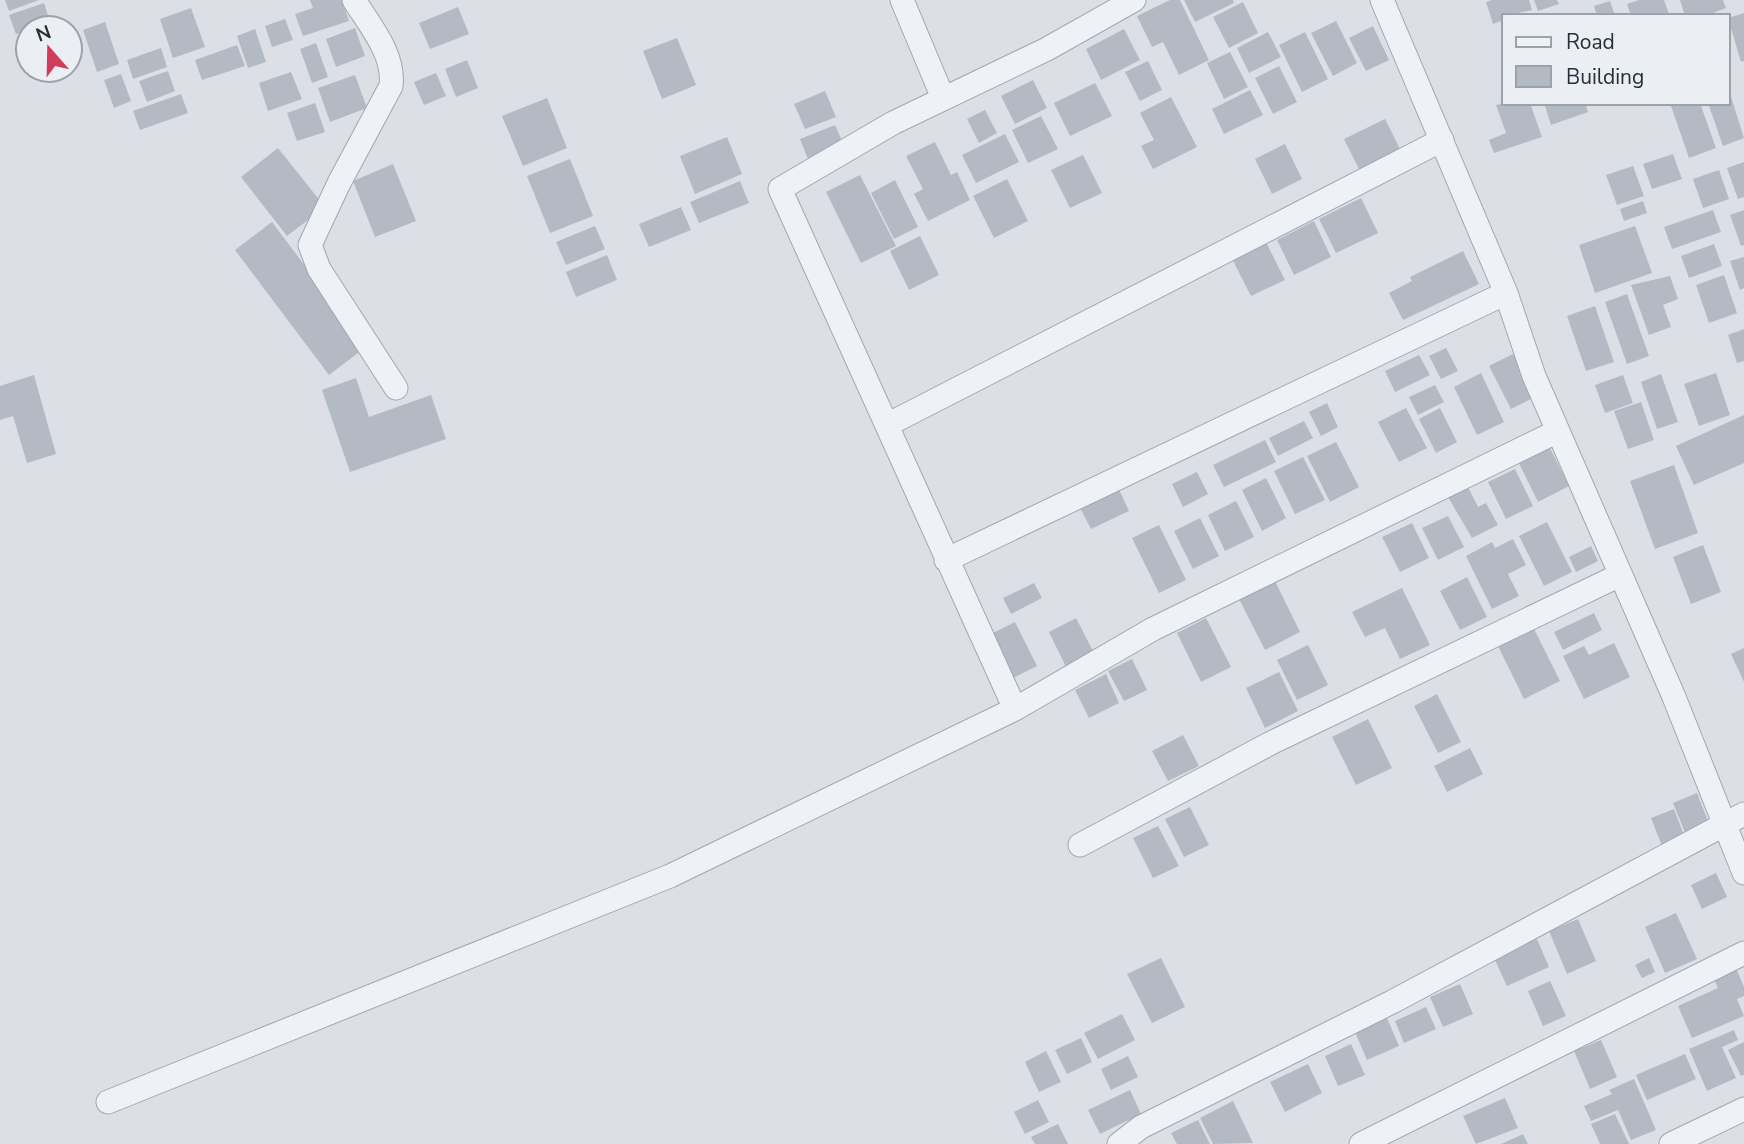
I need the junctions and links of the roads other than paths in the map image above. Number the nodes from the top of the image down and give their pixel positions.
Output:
1 (354, 0) edge
2 (902, 0) edge
3 (1134, 0) edge
4 (1382, 0) edge
5 (943, 97) junction
6 (1442, 140) junction
7 (1506, 293) junction
8 (396, 388) dead end
9 (887, 425) junction
10 (1558, 430) junction
11 (946, 560) junction
12 (1620, 575) junction
13 (1015, 709) junction
14 (1735, 820) edge
15 (1080, 845) dead end
16 (1744, 873) edge
17 (1744, 953) edge
18 (108, 1102) dead end
19 (1744, 1109) edge
20 (1119, 1144) edge
21 (1361, 1144) edge
22 (1671, 1144) edge

1 - 8 street
2 - 5 street
3 - 5 street
4 - 6 street
5 - 9 street
6 - 7 street
6 - 9 street
7 - 10 street
7 - 11 street
9 - 11 street
10 - 12 street
10 - 13 street
11 - 13 street
12 - 14 street
12 - 15 street
13 - 18 street
14 - 16 street
14 - 20 street
17 - 21 street
19 - 22 street

